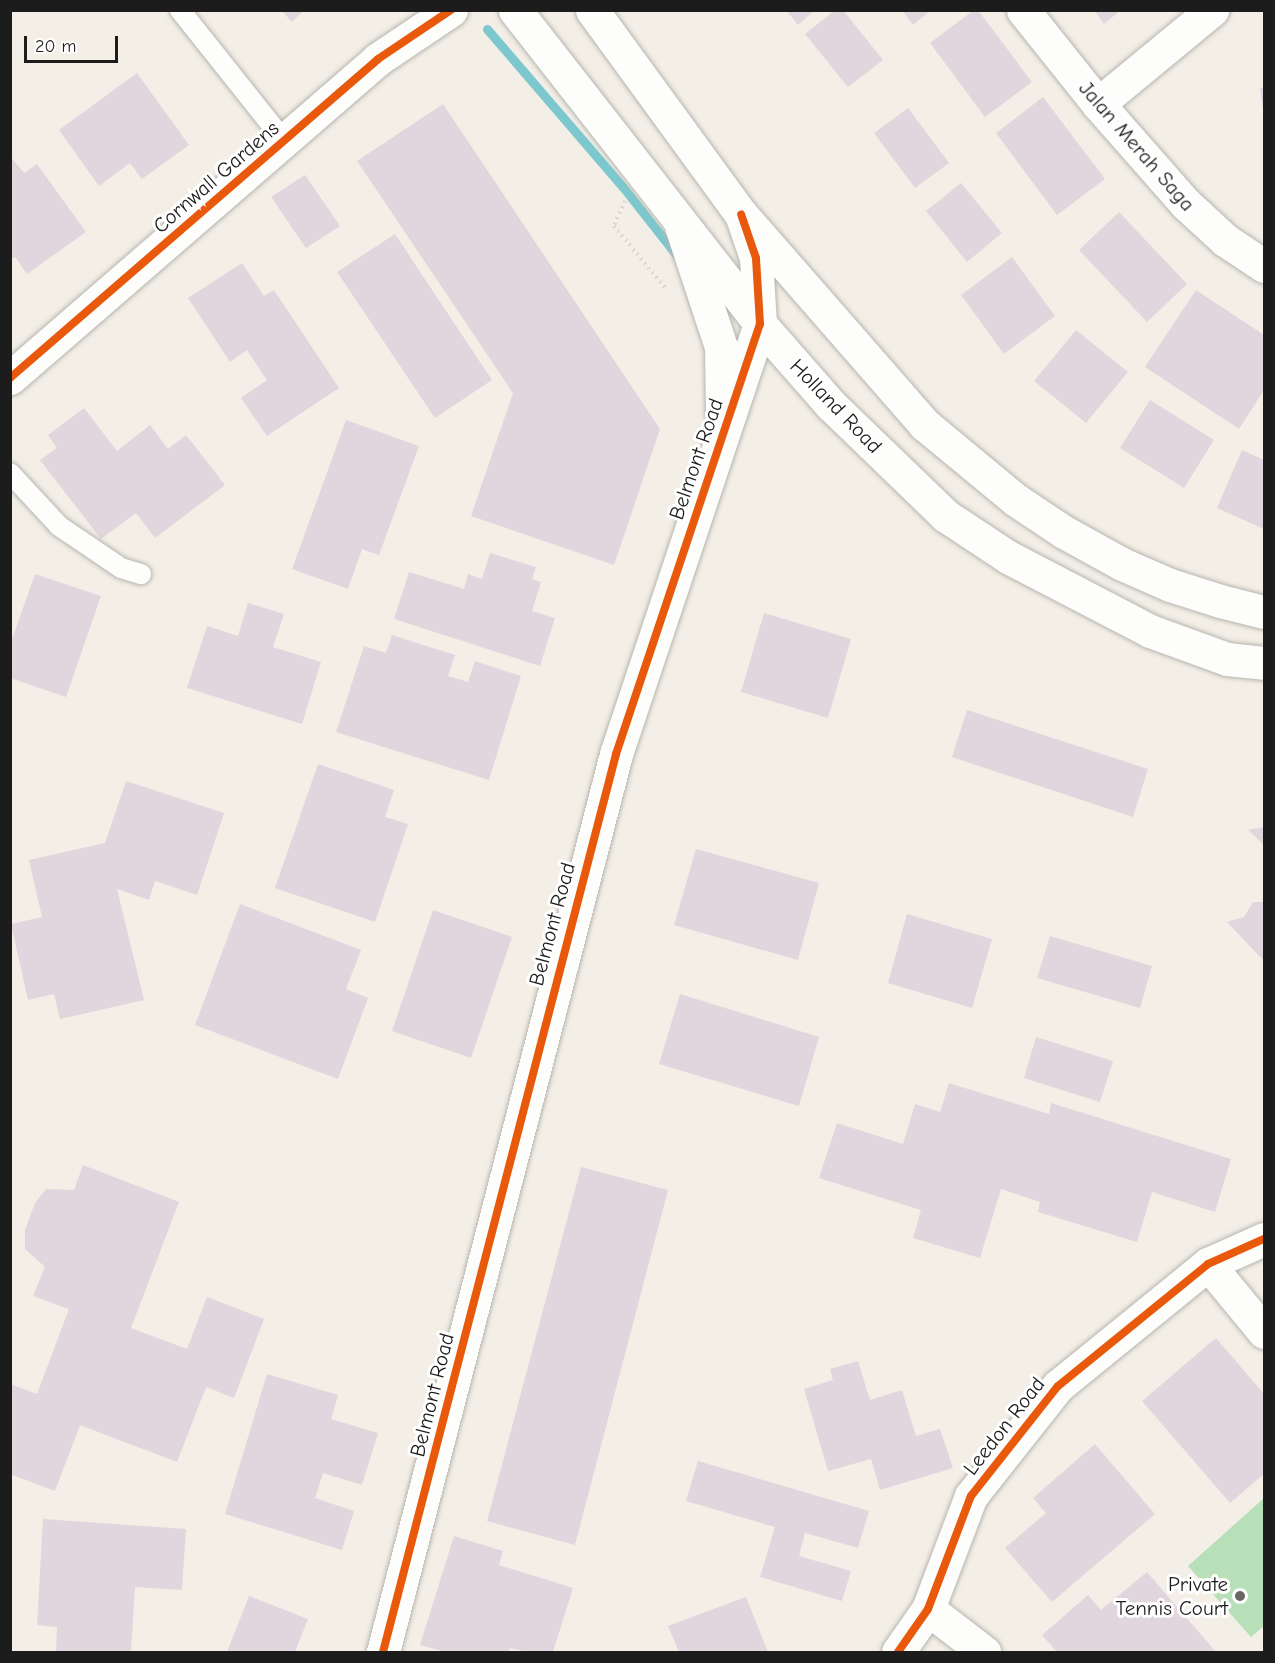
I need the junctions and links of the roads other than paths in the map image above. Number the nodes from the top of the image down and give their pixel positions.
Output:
1 (180, 10) edge
2 (451, 10) edge
3 (515, 10) edge
4 (592, 10) edge
5 (1023, 10) edge
6 (1212, 10) edge
7 (1098, 104) junction
8 (285, 142) junction
9 (741, 214) junction
10 (679, 219) junction
11 (1264, 266) edge
12 (760, 324) junction
13 (10, 378) edge
14 (722, 434) junction
15 (10, 473) edge
16 (141, 574) dead end
17 (1264, 612) edge
18 (1264, 663) edge
19 (1264, 1239) edge
20 (1208, 1264) junction
21 (1264, 1332) edge
22 (928, 1609) junction
23 (382, 1653) edge
24 (898, 1653) edge
25 (984, 1653) edge

1 - 8 lane
2 - 8 street, Cornwall Gardens
3 - 10 street, Holland Road
4 - 9 street
5 - 7 street, Jalan Merah Saga
6 - 7 street
7 - 11 street, Jalan Merah Saga
8 - 13 street, Cornwall Gardens
9 - 12 street, Belmont Road
9 - 17 street
10 - 12 street, Holland Road
10 - 14 street, Belmont Road
12 - 14 street, Belmont Road
12 - 18 street, Holland Road
14 - 23 street, Belmont Road
15 - 16 lane
19 - 20 street, Leedon Road
20 - 21 street
20 - 22 street, Leedon Road
22 - 24 street, Leedon Road
22 - 25 street

